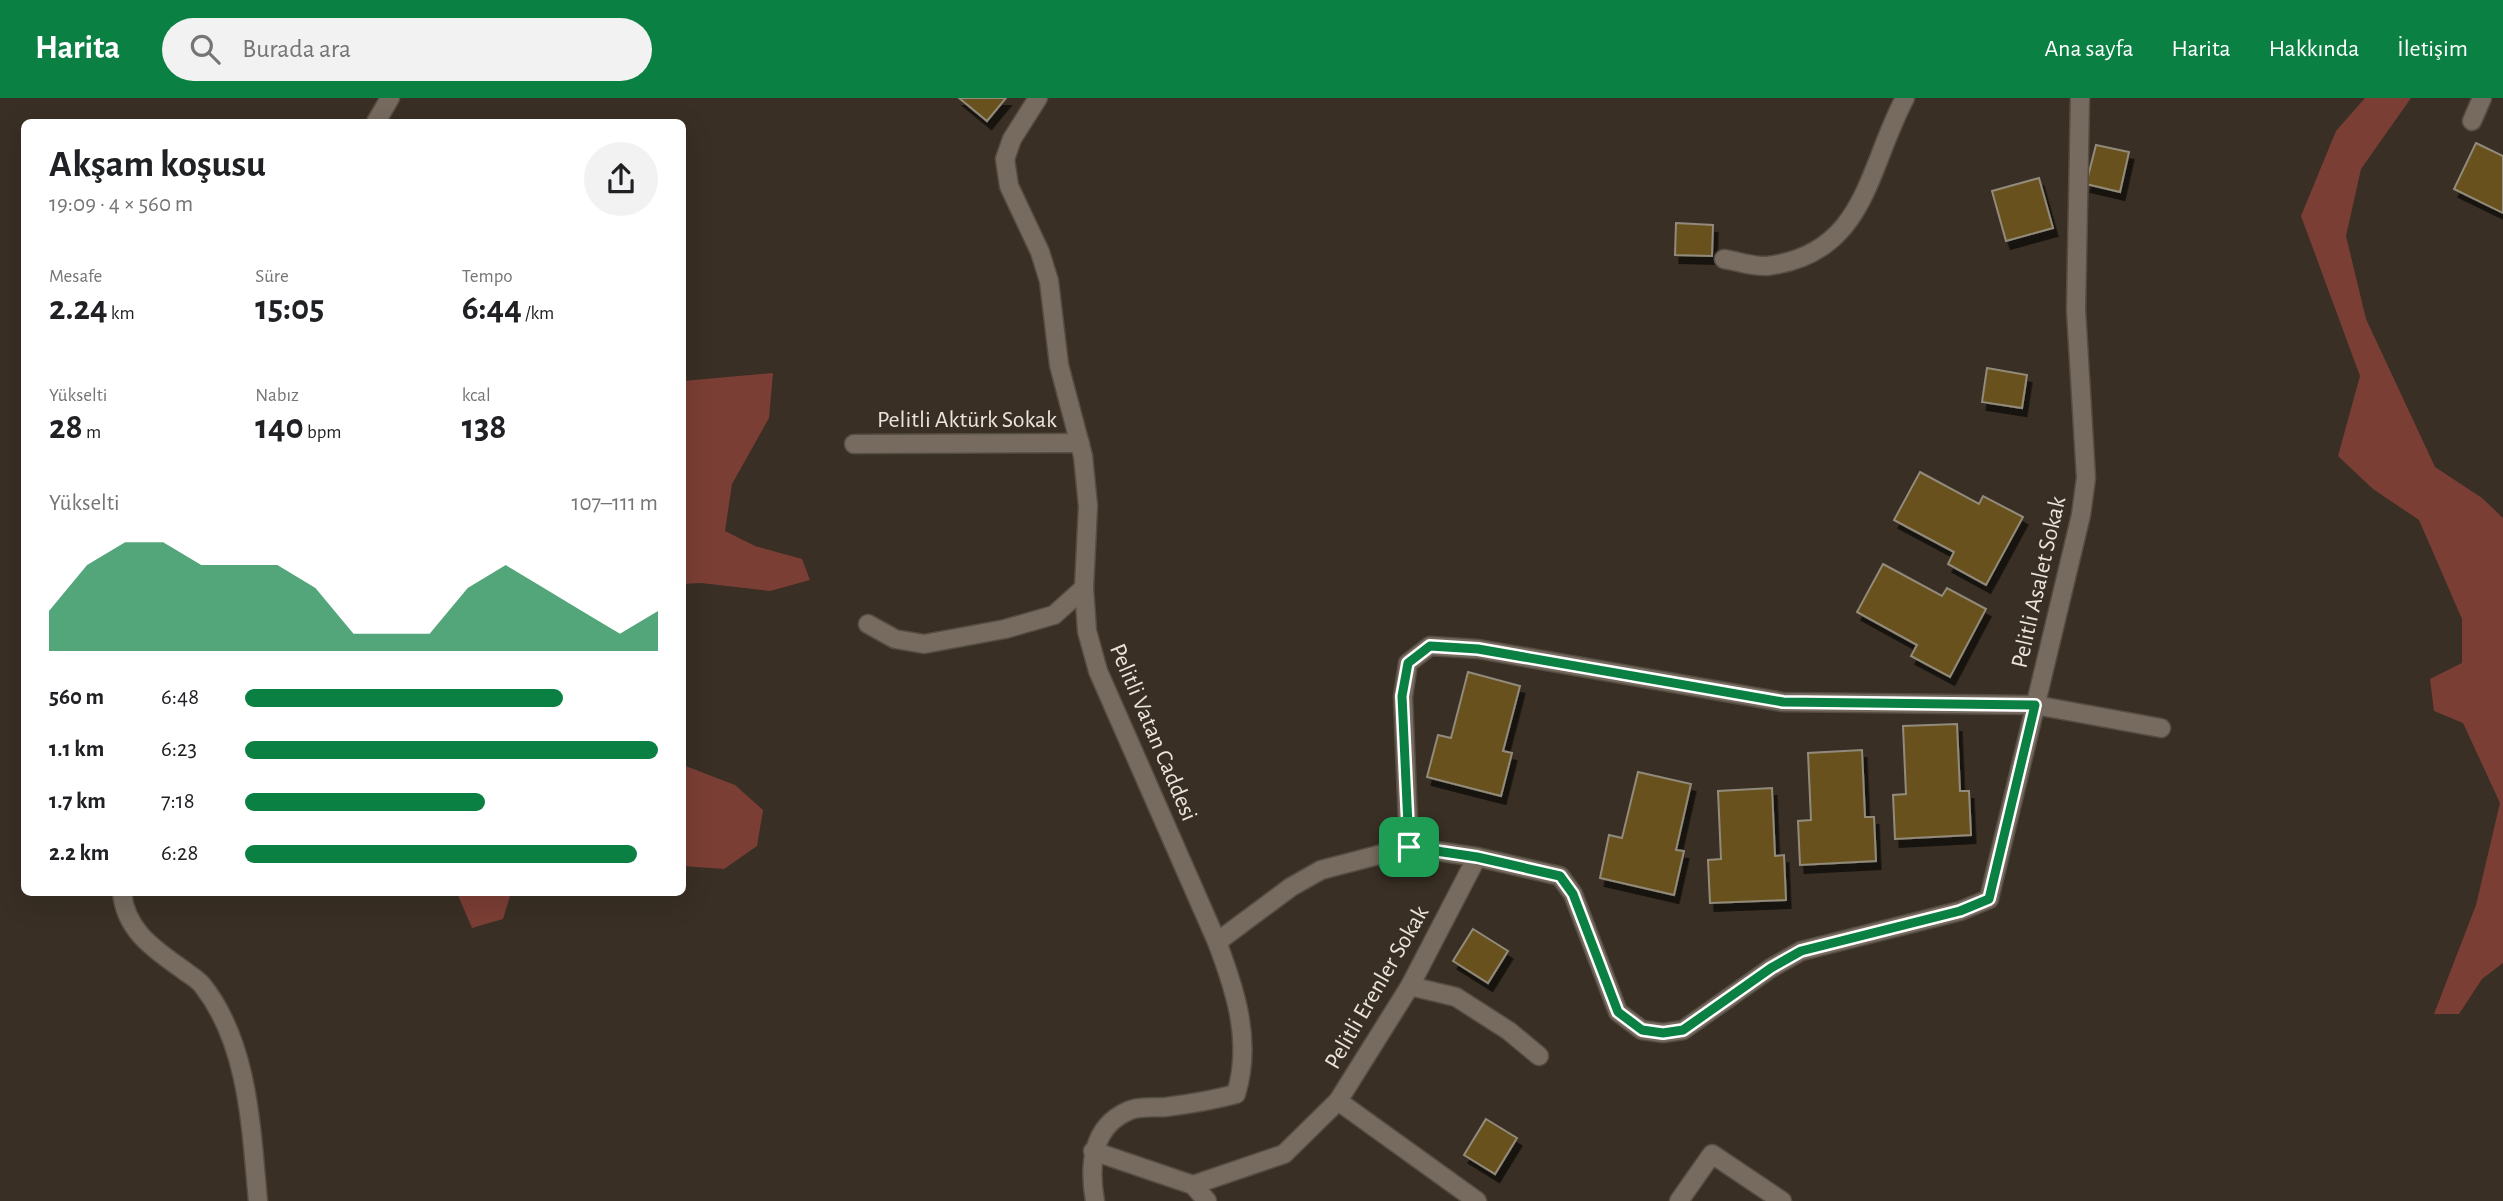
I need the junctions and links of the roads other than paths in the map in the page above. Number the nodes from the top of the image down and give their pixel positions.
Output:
1 (390, 98) edge
2 (1038, 98) edge
3 (1905, 98) edge
4 (2080, 98) edge
5 (2482, 98) edge
6 (378, 119) edge
7 (2472, 121) dead end
8 (1724, 259) dead end
9 (1080, 443) junction
10 (854, 444) dead end
11 (1084, 588) junction
12 (868, 624) dead end
13 (2035, 705) junction
14 (2161, 728) dead end
15 (1409, 847) junction
16 (1477, 857) junction
17 (122, 896) edge
18 (1217, 942) junction
19 (1410, 986) junction
20 (1539, 1056) dead end
21 (1338, 1101) junction
22 (1093, 1151) junction
23 (1193, 1185) junction
24 (258, 1201) edge
25 (1095, 1201) edge
26 (1207, 1201) edge
27 (1477, 1201) edge
28 (1679, 1201) edge
29 (1782, 1201) edge

1 - 6 street
2 - 9 street, Pelitli Vatan Caddesi
3 - 8 street
4 - 13 street, Pelitli Asalet Sokak
5 - 7 street
9 - 10 street, Pelitli Aktürk Sokak
9 - 11 street, Pelitli Vatan Caddesi
11 - 12 street
11 - 18 street, Pelitli Vatan Caddesi
13 - 14 street
13 - 15 street
13 - 16 street, Pelitli Asalet Sokak
15 - 16 street, Pelitli Asalet Sokak
15 - 18 street, Pelitli Asalet Sokak
16 - 19 street, Pelitli Erenler Sokak
17 - 24 street
18 - 22 street, Pelitli Vatan Caddesi
19 - 20 street
19 - 21 street, Pelitli Erenler Sokak
21 - 23 street
21 - 27 street, Pelitli Erenler Sokak
22 - 23 street
22 - 25 street
23 - 26 street
28 - 29 street

